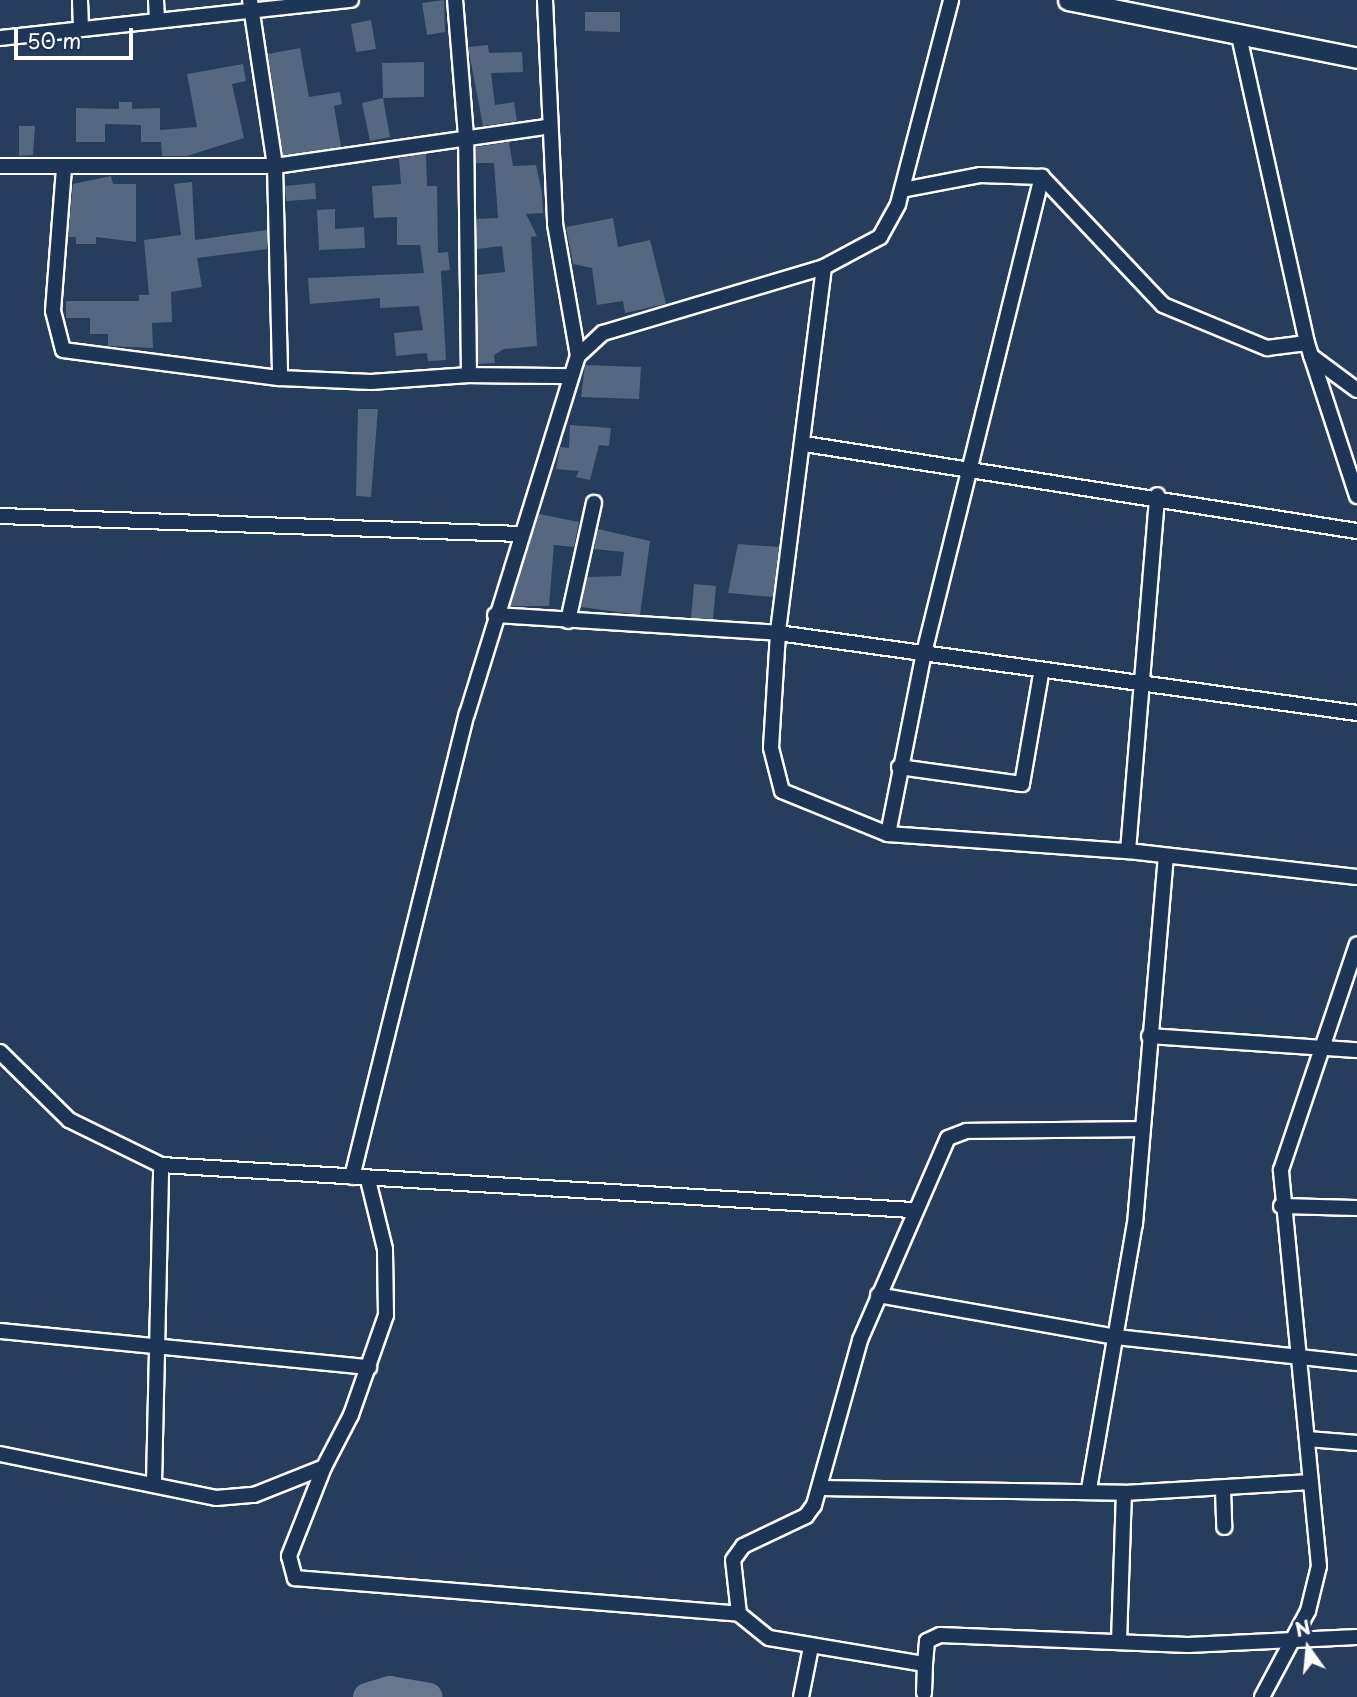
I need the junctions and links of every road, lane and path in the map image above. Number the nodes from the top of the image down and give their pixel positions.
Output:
1 (80, 0) edge
2 (156, 0) edge
3 (351, 0) edge
4 (455, 0) edge
5 (545, 0) edge
6 (951, 0) edge
7 (1068, 0) edge
8 (251, 6) edge
9 (157, 20) junction
10 (81, 27) junction
11 (1239, 36) junction
12 (0, 38) edge
13 (1357, 58) edge
14 (547, 127) junction
15 (466, 136) junction
16 (0, 166) edge
17 (275, 166) junction
18 (64, 168) junction
19 (1042, 177) junction
20 (902, 190) junction
21 (824, 267) junction
22 (1309, 350) junction
23 (578, 356) junction
24 (469, 375) junction
25 (570, 376) junction
26 (280, 378) junction
27 (1357, 390) edge
28 (805, 444) junction
29 (971, 467) junction
30 (1157, 495) junction
31 (1357, 496) edge
32 (594, 503) dead end
33 (0, 516) edge
34 (1357, 531) edge
35 (520, 534) junction
36 (495, 615) junction
37 (568, 621) junction
38 (778, 634) junction
39 (923, 657) junction
40 (1041, 674) junction
41 (1145, 688) junction
42 (1357, 713) edge
43 (899, 767) junction
44 (888, 834) junction
45 (1128, 851) junction
46 (1166, 858) junction
47 (1357, 877) edge
48 (1357, 944) edge
49 (1149, 1036) junction
50 (1357, 1050) edge
51 (0, 1052) edge
52 (1318, 1052) junction
53 (1143, 1129) junction
54 (161, 1165) junction
55 (352, 1177) junction
56 (368, 1180) junction
57 (1281, 1206) junction
58 (1357, 1208) edge
59 (911, 1210) junction
60 (878, 1295) junction
61 (0, 1331) edge
62 (1116, 1337) junction
63 (156, 1348) junction
64 (1300, 1361) junction
65 (1357, 1363) edge
66 (369, 1367) junction
67 (1308, 1439) junction
68 (1357, 1443) edge
69 (0, 1454) edge
70 (324, 1467) junction
71 (1311, 1482) junction
72 (154, 1483) junction
73 (820, 1488) junction
74 (1088, 1489) junction
75 (1223, 1490) junction
76 (1124, 1493) junction
77 (1224, 1527) dead end
78 (739, 1614) junction
79 (1357, 1637) edge
80 (1119, 1642) junction
81 (1290, 1643) junction
82 (811, 1647) junction
83 (925, 1664) junction
84 (924, 1693) dead end
85 (801, 1697) edge
86 (1262, 1697) edge

1 - 10 street
2 - 9 street
3 - 8 street
4 - 15 street
5 - 14 street
6 - 20 street
7 - 11 street
8 - 9 street
8 - 17 street
9 - 10 street
10 - 12 street
11 - 13 street
11 - 22 street
14 - 15 street
14 - 23 street
15 - 17 street
15 - 24 street
16 - 18 street
17 - 18 street
17 - 26 street
18 - 26 street
19 - 20 street
19 - 22 street
19 - 29 street
20 - 21 street
21 - 23 street
21 - 28 street
22 - 27 street
22 - 31 street
23 - 25 street
24 - 25 street
24 - 26 street
25 - 35 street
28 - 29 street
28 - 38 street
29 - 30 street
29 - 39 street
30 - 34 street
30 - 41 street
32 - 37 street
33 - 35 street
35 - 36 street
36 - 37 street
36 - 55 street
37 - 38 street
38 - 39 street
38 - 44 street
39 - 40 street
39 - 43 street
40 - 41 street
40 - 43 street
41 - 42 street
41 - 45 street
43 - 44 street
44 - 45 street
45 - 46 street
46 - 47 street
46 - 49 street
48 - 52 street
49 - 52 street
49 - 53 street
50 - 52 street
51 - 54 street
52 - 57 street
53 - 59 street
53 - 62 street
54 - 55 street
54 - 63 street
55 - 56 street
56 - 59 street
56 - 66 street
57 - 58 street
57 - 64 street
59 - 60 street
60 - 62 street
60 - 73 street
61 - 63 street
62 - 64 street
62 - 74 street
63 - 66 street
63 - 72 street
64 - 65 street
64 - 67 street
66 - 70 street
67 - 68 street
67 - 71 street
69 - 72 street
70 - 72 street
70 - 78 street
71 - 75 street
71 - 81 street
73 - 74 street
73 - 78 street
74 - 76 street
75 - 76 street
75 - 77 street
76 - 80 street
78 - 82 street
79 - 81 street
80 - 81 street
80 - 83 street
81 - 86 street
82 - 83 street
82 - 85 street
83 - 84 street

